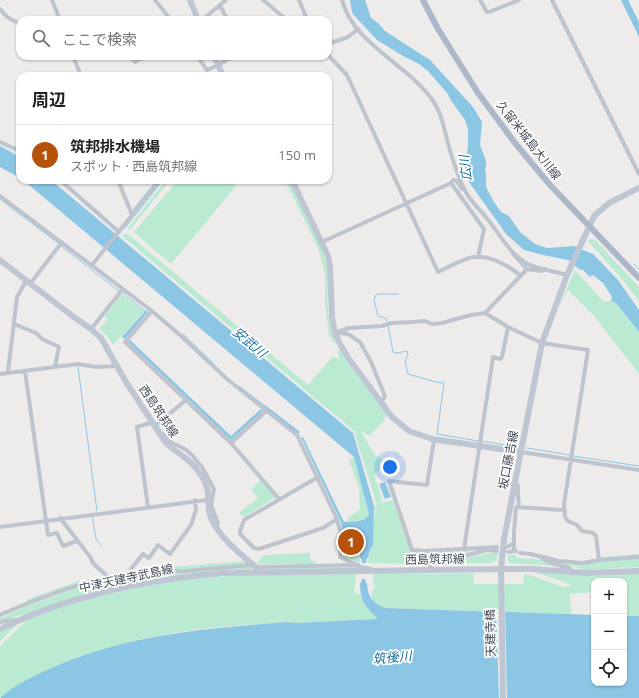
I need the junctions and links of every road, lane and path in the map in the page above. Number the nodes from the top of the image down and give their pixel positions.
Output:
1 (52, 0) edge
2 (155, 0) edge
3 (190, 0) edge
4 (226, 0) edge
5 (263, 0) edge
6 (299, 0) edge
7 (342, 0) edge
8 (423, 0) edge
9 (480, 0) edge
10 (519, 0) edge
11 (552, 0) edge
12 (220, 6) junction
13 (0, 9) edge
14 (58, 16) edge
15 (168, 16) edge
16 (196, 16) edge
17 (207, 16) edge
18 (226, 16) edge
19 (282, 16) edge
20 (306, 16) edge
21 (16, 22) edge
22 (358, 29) junction
23 (332, 43) edge
24 (332, 59) edge
25 (75, 60) edge
26 (200, 60) edge
27 (216, 60) edge
28 (226, 60) edge
29 (219, 65) junction
30 (80, 72) edge
31 (222, 72) edge
32 (0, 142) edge
33 (16, 149) edge
34 (639, 174) edge
35 (451, 183) junction
36 (64, 184) edge
37 (120, 184) edge
38 (157, 184) edge
39 (294, 184) edge
40 (639, 188) edge
41 (466, 192) junction
42 (0, 196) edge
43 (406, 205) junction
44 (132, 215) junction
45 (589, 226) junction
46 (118, 233) junction
47 (62, 242) junction
48 (322, 242) junction
49 (512, 250) junction
50 (478, 257) junction
51 (0, 260) edge
52 (92, 265) junction
53 (527, 269) junction
54 (546, 269) junction
55 (567, 274) junction
56 (521, 276) junction
57 (639, 278) edge
58 (28, 282) junction
59 (124, 289) junction
60 (152, 311) junction
61 (485, 313) junction
62 (14, 324) junction
63 (508, 327) junction
64 (91, 329) junction
65 (335, 333) junction
66 (542, 343) junction
67 (55, 366) junction
68 (117, 366) junction
69 (26, 371) junction
70 (8, 372) junction
71 (0, 374) edge
72 (186, 400) junction
73 (381, 403) junction
74 (266, 411) junction
75 (154, 424) junction
76 (159, 432) junction
77 (434, 440) junction
78 (231, 443) junction
79 (479, 446) junction
80 (521, 452) junction
81 (571, 456) junction
82 (639, 470) edge
83 (318, 478) junction
84 (515, 484) junction
85 (279, 499) junction
86 (195, 500) junction
87 (207, 500) junction
88 (148, 507) junction
89 (519, 507) junction
90 (565, 512) junction
91 (60, 518) junction
92 (337, 519) junction
93 (46, 520) junction
94 (216, 526) junction
95 (0, 528) edge
96 (77, 541) junction
97 (514, 543) junction
98 (464, 549) junction
99 (514, 551) junction
100 (520, 553) junction
101 (639, 557) edge
102 (600, 560) junction
103 (358, 565) junction
104 (256, 566) junction
105 (500, 569) junction
106 (429, 570) junction
107 (373, 571) junction
108 (639, 571) edge
109 (262, 572) junction
110 (130, 573) junction
111 (573, 573) junction
112 (108, 578) junction
113 (0, 616) edge
114 (18, 620) junction
115 (0, 622) edge
116 (0, 629) edge
117 (503, 698) edge

1 - 14 street
2 - 15 street
3 - 16 main road
4 - 12 street
5 - 19 street
6 - 20 street
7 - 22 street
8 - 45 main road, 久留米城島大川線
9 - 10 street
11 - 34 street
12 - 17 street
12 - 18 street
13 - 21 street
22 - 23 street
22 - 41 street
24 - 43 street
25 - 30 street
26 - 29 street
27 - 29 main road
28 - 29 street
29 - 31 main road
32 - 33 street
35 - 41 street
35 - 43 street
35 - 50 street
36 - 46 street
37 - 44 street
38 - 44 street
39 - 48 main road
40 - 45 main road, 坂口藤吉線
41 - 49 street
42 - 47 street
43 - 48 street
43 - 50 street
44 - 46 street
45 - 55 main road, 坂口藤吉線
45 - 57 main road, 久留米城島大川線
46 - 52 street
47 - 52 street
47 - 58 street
48 - 65 main road
49 - 53 street
49 - 54 street
50 - 56 street
51 - 58 main road, 西島筑邦線
52 - 59 street
53 - 54 street
53 - 56 street
54 - 55 street
55 - 66 main road, 坂口藤吉線
56 - 61 street
58 - 62 street
58 - 64 main road, 西島筑邦線
59 - 60 street
59 - 64 street
60 - 72 street
60 - 74 street
61 - 63 street
61 - 65 street
62 - 67 street
62 - 70 street
63 - 66 street
63 - 79 street
64 - 68 main road, 西島筑邦線
65 - 73 main road
65 - 73 street
66 - 80 main road, 坂口藤吉線
66 - 81 street
67 - 68 street
67 - 69 street
68 - 75 main road, 西島筑邦線
69 - 70 street
69 - 93 street
70 - 71 street
72 - 75 street
72 - 78 street
73 - 77 main road
74 - 78 street
74 - 83 street
75 - 76 main road, 西島筑邦線
75 - 88 street
76 - 87 main road, 西島筑邦線
76 - 94 street
77 - 79 main road
77 - 98 street
78 - 85 street
79 - 80 main road
79 - 98 street
80 - 81 street
80 - 84 main road, 坂口藤吉線
81 - 82 street
81 - 90 street
83 - 85 street
83 - 92 street
84 - 89 street
84 - 105 main road, 坂口藤吉線
85 - 92 street
86 - 87 street
86 - 88 street
86 - 110 street
87 - 94 main road, 西島筑邦線
88 - 91 street
89 - 90 street
89 - 97 street
90 - 102 street
91 - 93 street
91 - 96 street
92 - 103 street
93 - 95 street
93 - 96 street
94 - 104 main road, 西島筑邦線
96 - 112 street
97 - 99 street
97 - 99 street
98 - 106 street
99 - 100 street
100 - 102 street
100 - 111 street
101 - 102 street
103 - 104 street
103 - 107 street
104 - 109 main road, 西島筑邦線
104 - 110 street
105 - 106 main road, 西島筑邦線
105 - 111 main road
105 - 117 main road, 天建寺橋
106 - 107 main road, 西島筑邦線
107 - 109 main road, 西島筑邦線
108 - 111 main road
109 - 114 main road, 中津天建寺武島線
110 - 112 street
112 - 113 street
114 - 115 street
114 - 116 main road, 中津天建寺武島線

